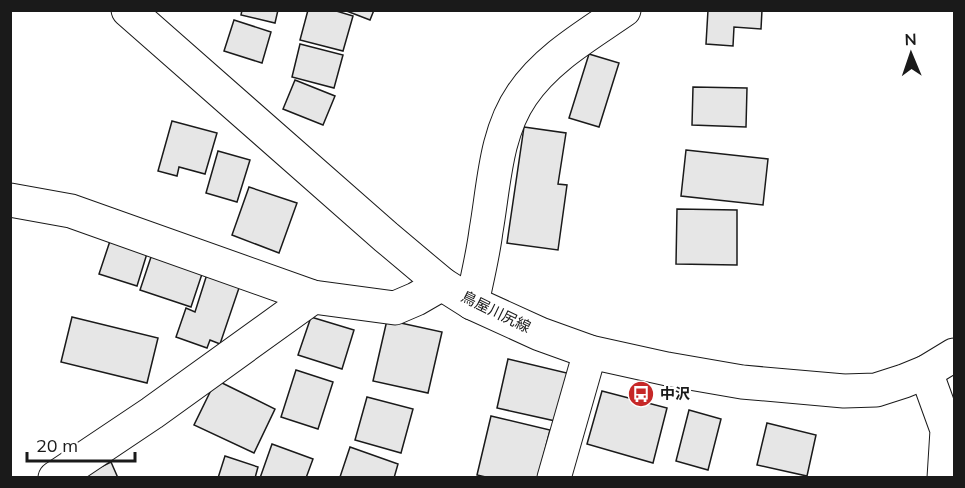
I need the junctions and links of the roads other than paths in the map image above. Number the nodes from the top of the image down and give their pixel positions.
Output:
1 (128, 10) edge
2 (624, 10) edge
3 (10, 200) edge
4 (442, 284) junction
5 (313, 297) junction
6 (472, 303) junction
7 (590, 352) junction
8 (954, 355) edge
9 (926, 372) junction
10 (55, 477) edge
11 (554, 477) edge
12 (944, 477) edge

1 - 4 street, 鳥屋川尻線
2 - 6 street
3 - 5 street
4 - 5 street
4 - 6 street, 鳥屋川尻線
5 - 10 street
6 - 7 street, 鳥屋川尻線
7 - 9 street, 鳥屋川尻線
7 - 11 street
8 - 9 street, 鳥屋川尻線
9 - 12 street

